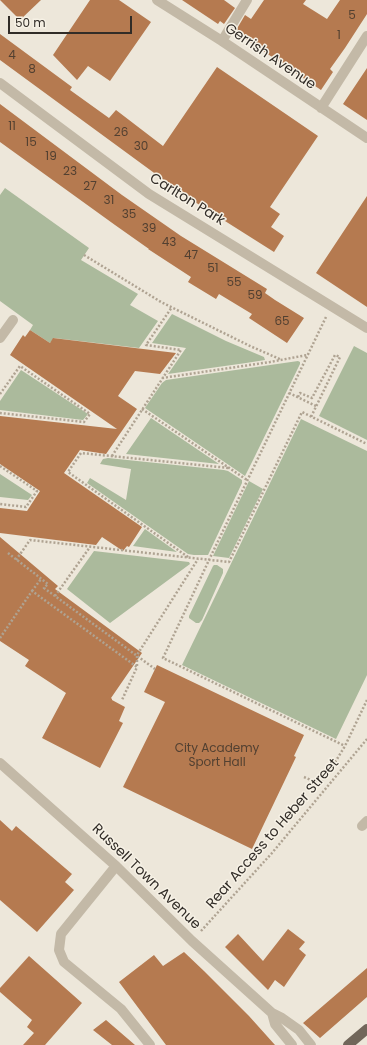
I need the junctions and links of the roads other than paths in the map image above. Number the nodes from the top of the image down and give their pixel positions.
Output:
1 (157, 0) edge
2 (247, 0) edge
3 (367, 36) edge
4 (222, 41) junction
5 (0, 83) edge
6 (321, 108) junction
7 (367, 138) edge
8 (13, 320) dead end
9 (367, 328) edge
10 (0, 338) edge
11 (0, 763) edge
12 (116, 866) junction
13 (272, 1013) junction
14 (367, 1029) edge
15 (150, 1045) edge
16 (292, 1045) edge
17 (311, 1045) edge
18 (348, 1045) edge

1 - 4 street, Gerrish Avenue
2 - 4 street
3 - 6 street
4 - 6 street, Gerrish Avenue
5 - 9 street, Carlton Park
6 - 7 street, Gerrish Avenue
8 - 10 street
11 - 12 street, Russell Town Avenue
12 - 13 street, Russell Town Avenue
12 - 15 street
13 - 16 street, Russell Town Avenue
13 - 17 street, Russell Town Avenue
14 - 18 main road

